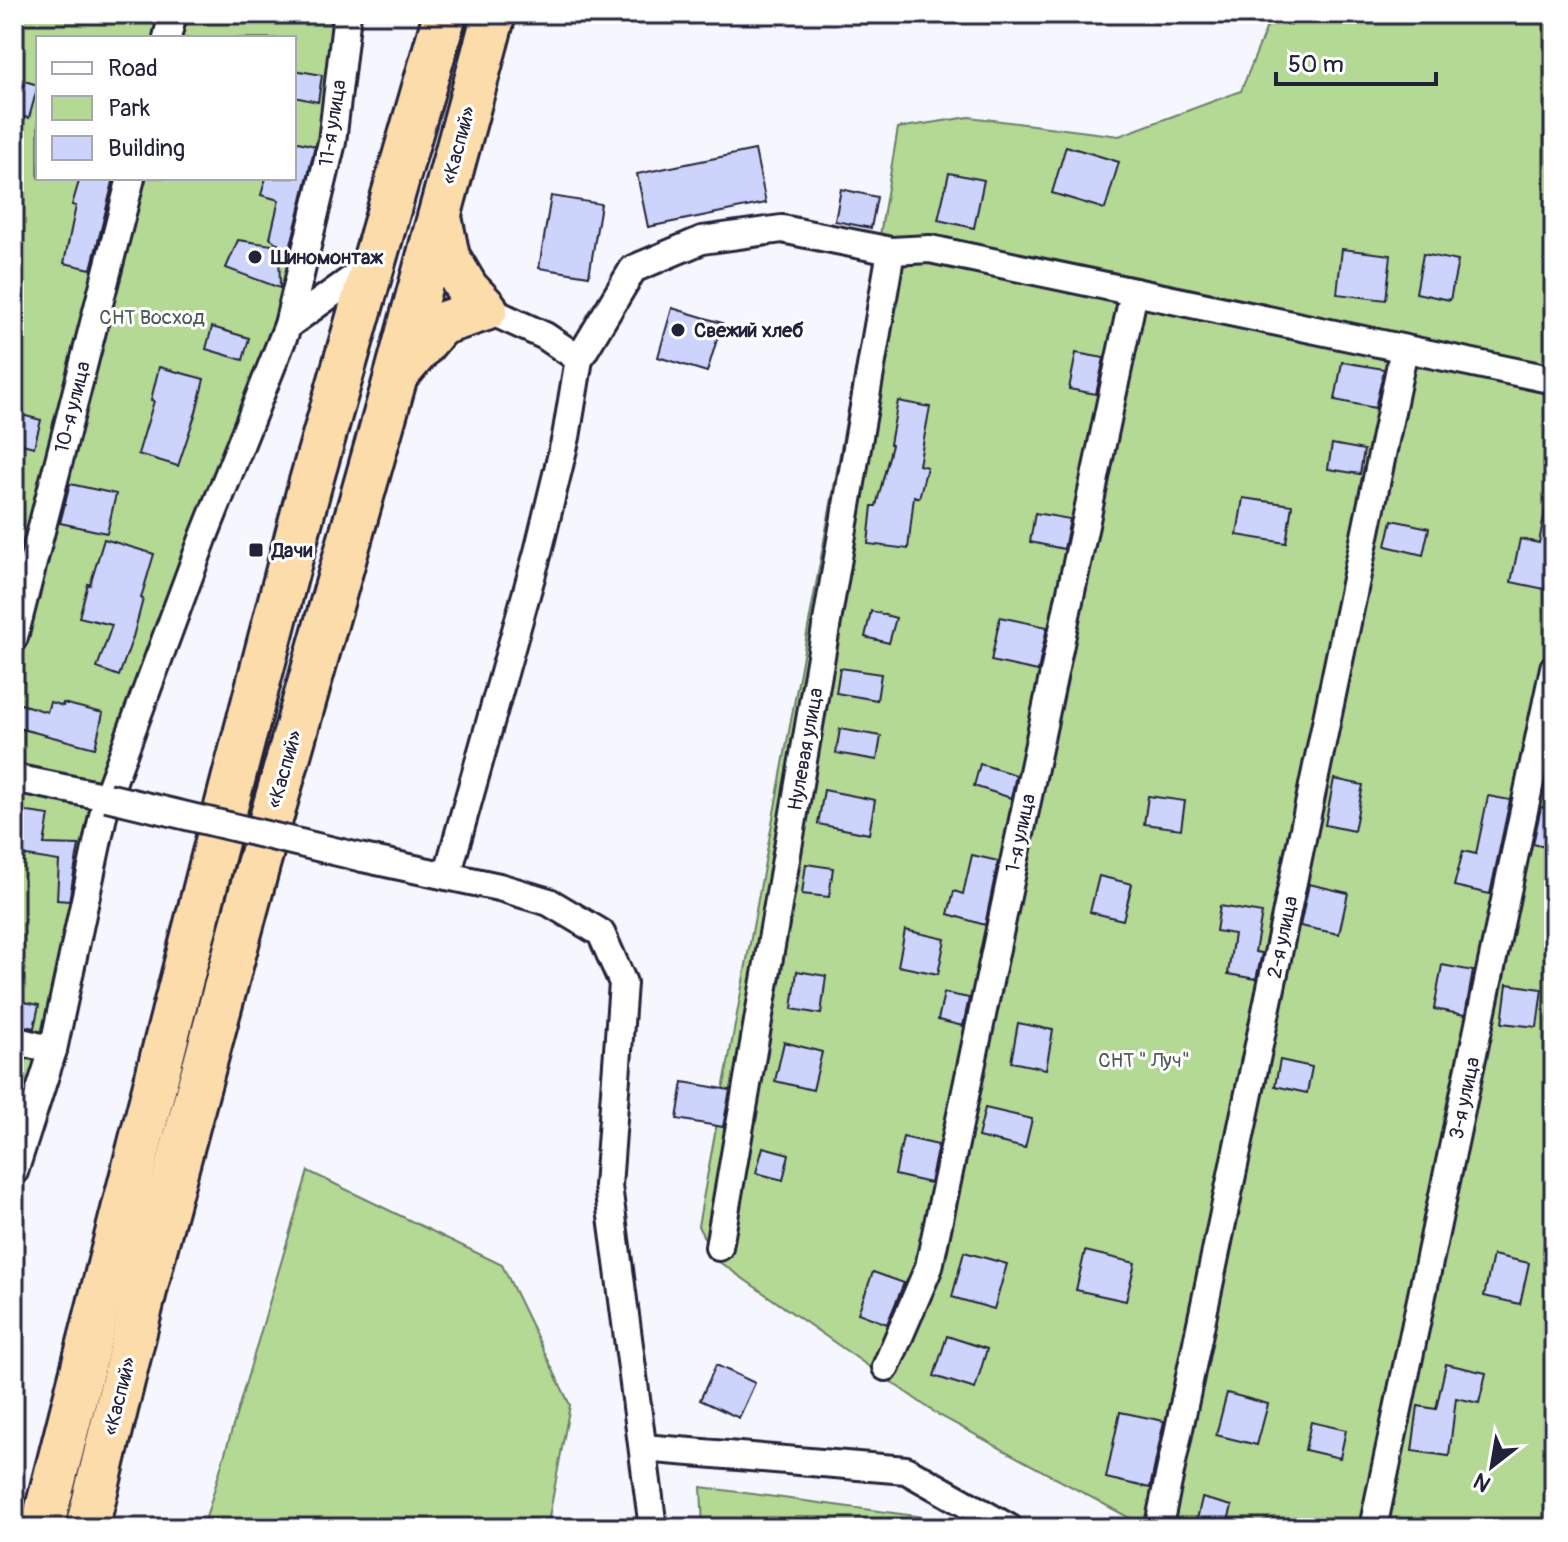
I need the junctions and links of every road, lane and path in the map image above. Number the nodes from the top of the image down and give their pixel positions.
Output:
1 (173, 14) edge
2 (347, 14) edge
3 (445, 14) edge
4 (494, 14) edge
5 (168, 36) edge
6 (130, 180) edge
7 (440, 213) junction
8 (891, 251) junction
9 (374, 264) junction
10 (1134, 292) junction
11 (486, 309) junction
12 (288, 325) junction
13 (1404, 349) junction
14 (579, 359) junction
15 (396, 376) junction
16 (1554, 380) edge
17 (14, 637) edge
18 (1554, 668) edge
19 (14, 778) edge
20 (107, 797) junction
21 (447, 876) junction
22 (14, 1040) edge
23 (53, 1050) junction
24 (14, 1172) edge
25 (719, 1247) dead end
26 (886, 1367) dead end
27 (643, 1448) junction
28 (1159, 1525) dead end
29 (42, 1528) edge
30 (87, 1528) edge
31 (653, 1528) edge
32 (1009, 1528) edge
33 (1373, 1528) edge

1 - 5 street
2 - 12 street, 11-я улица
3 - 9 highway, «Каспий»
4 - 7 highway, «Каспий»
6 - 17 street, 10-я улица
7 - 11 highway
7 - 15 highway, «Каспий»
8 - 10 street
8 - 14 street
8 - 25 street, Нулевая улица
9 - 12 street
9 - 29 highway, «Каспий»
10 - 13 street
10 - 26 street, 1-я улица
11 - 14 street
11 - 15 highway
12 - 20 street, 11-я улица
13 - 16 street
13 - 28 street, 2-я улица
14 - 21 street
15 - 30 highway, «Каспий»
18 - 33 street, 3-я улица
19 - 20 street
20 - 21 street, bridge
20 - 23 street, 11-я улица
21 - 27 street
22 - 23 street
23 - 24 street, 11-я улица
27 - 31 street
27 - 32 street

